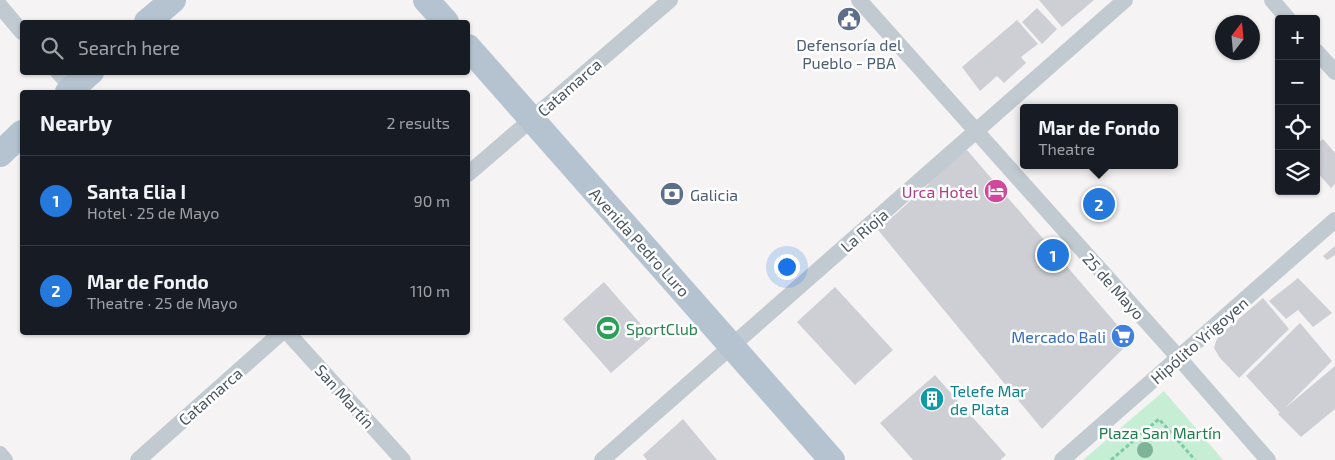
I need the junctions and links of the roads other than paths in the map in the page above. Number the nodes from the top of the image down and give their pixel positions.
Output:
1 (172, 0) edge
2 (426, 0) edge
3 (670, 0) edge
4 (859, 0) edge
5 (1126, 0) edge
6 (1272, 0) edge
7 (0, 6) edge
8 (1285, 15) edge
9 (149, 20) edge
10 (444, 20) edge
11 (20, 30) edge
12 (470, 49) edge
13 (1320, 55) edge
14 (1335, 72) edge
15 (531, 120) junction
16 (976, 132) junction
17 (20, 136) edge
18 (0, 154) edge
19 (470, 172) edge
20 (1335, 220) edge
21 (279, 335) edge
22 (290, 335) edge
23 (732, 346) junction
24 (1179, 358) junction
25 (0, 454) edge
26 (6, 460) edge
27 (138, 460) edge
28 (403, 460) edge
29 (602, 460) edge
30 (832, 460) edge
31 (1062, 460) edge
32 (1268, 460) edge

1 - 9 main road
2 - 10 main road
3 - 15 street, Catamarca
4 - 16 street, 25 de Mayo
5 - 16 street, La Rioja
6 - 8 street
7 - 11 street
12 - 15 main road, Avenida Pedro Luro
13 - 14 street
15 - 19 street, Catamarca
15 - 23 main road, Avenida Pedro Luro
16 - 23 street, La Rioja
16 - 24 street, 25 de Mayo
17 - 18 main road
20 - 24 street, Hipólito Yrigoyen
21 - 27 street, Catamarca
22 - 28 street, San Martín
23 - 29 street, La Rioja
23 - 30 main road, Avenida Pedro Luro
24 - 31 street, Hipólito Yrigoyen
24 - 32 street, 25 de Mayo
25 - 26 street

